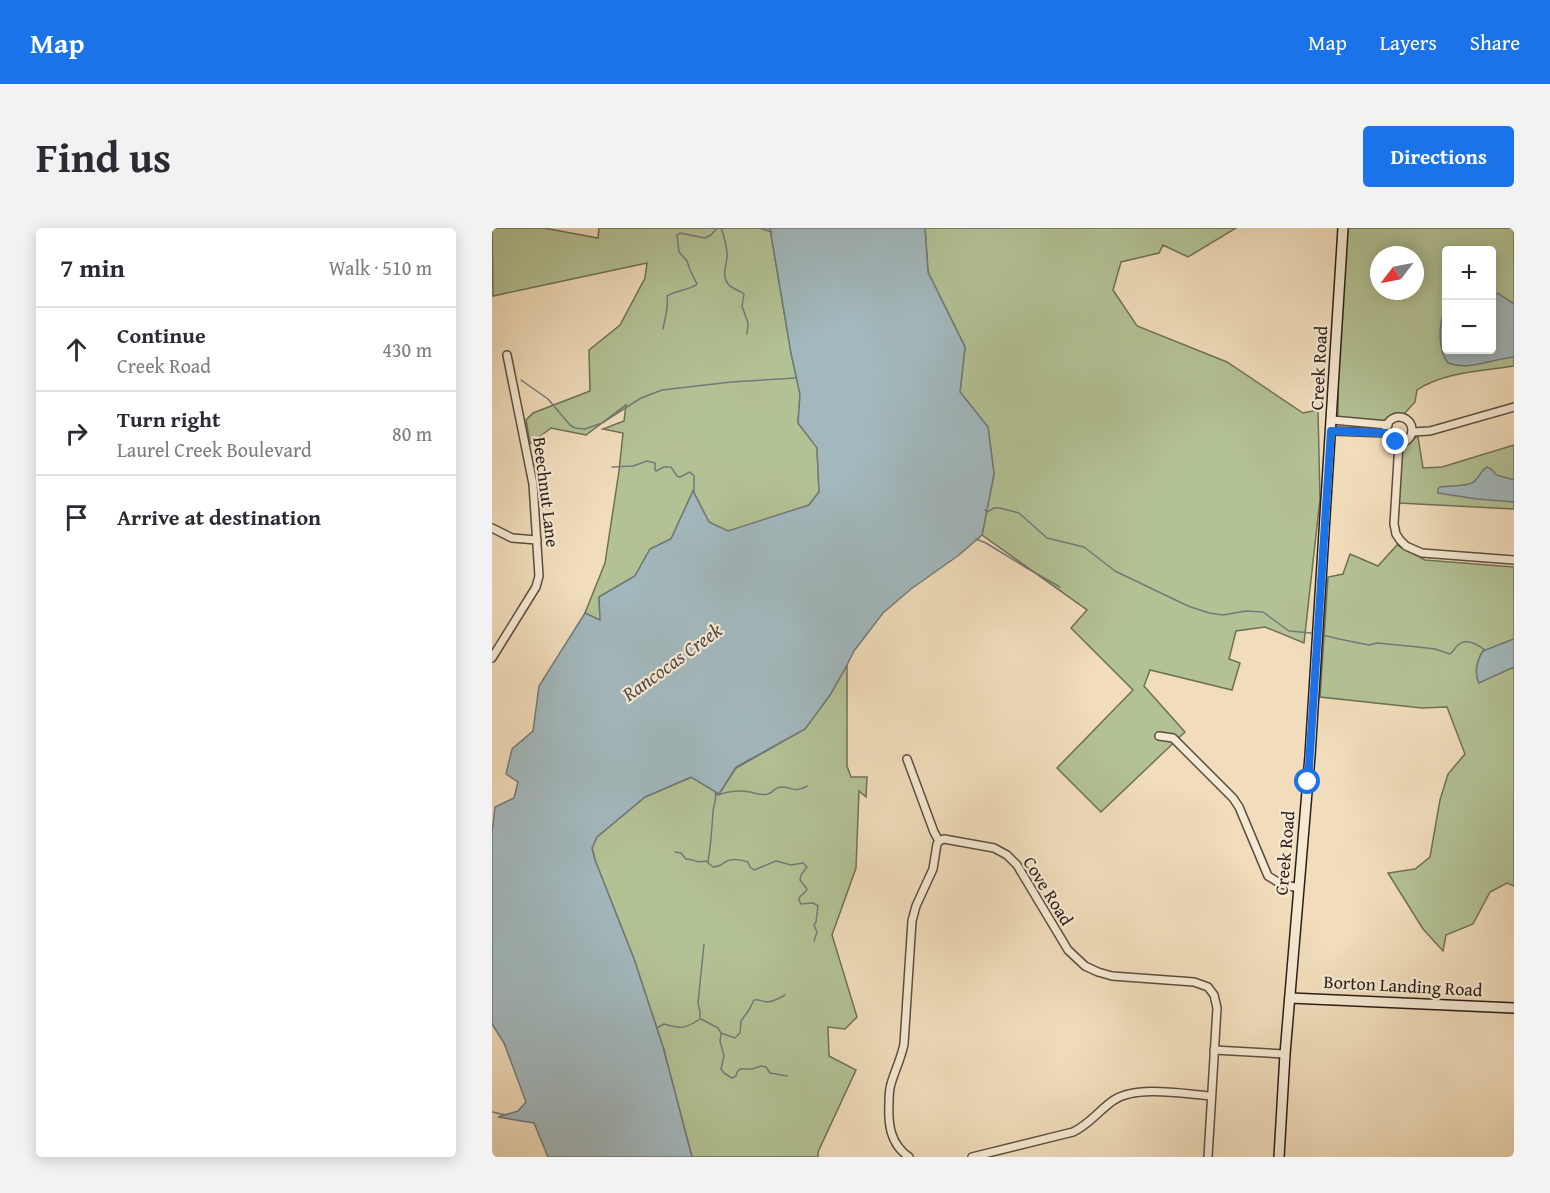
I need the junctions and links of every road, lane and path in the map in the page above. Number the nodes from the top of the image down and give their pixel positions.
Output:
1 (1343, 228) edge
2 (507, 355) dead end
3 (1514, 407) edge
4 (1332, 420) junction
5 (1387, 429) junction
6 (1331, 431) junction
7 (1412, 432) junction
8 (1399, 443) junction
9 (492, 528) edge
10 (537, 540) junction
11 (1514, 560) edge
12 (492, 658) edge
13 (1159, 736) dead end
14 (907, 759) dead end
15 (939, 841) junction
16 (1299, 888) junction
17 (1290, 998) junction
18 (1514, 1008) edge
19 (1214, 1050) junction
20 (1285, 1054) junction
21 (1211, 1096) junction
22 (909, 1157) edge
23 (972, 1157) edge
24 (1208, 1157) edge
25 (1279, 1157) edge

1 - 4 main road, Creek Road
2 - 10 street, Beechnut Lane
3 - 7 street
4 - 5 street
4 - 6 main road, Creek Road
5 - 6 street
5 - 7 street
5 - 8 street
6 - 16 main road, Creek Road
7 - 8 street
8 - 11 street
9 - 10 street
10 - 12 street, Beechnut Lane
13 - 16 street
14 - 15 street
15 - 19 street, Cove Road
15 - 22 street
16 - 17 main road, Creek Road
17 - 18 main road, Borton Landing Road
17 - 20 main road, Creek Road
19 - 20 street
19 - 21 street, Cove Road
20 - 25 main road, Creek Road
21 - 23 street
21 - 24 street, Cove Road

